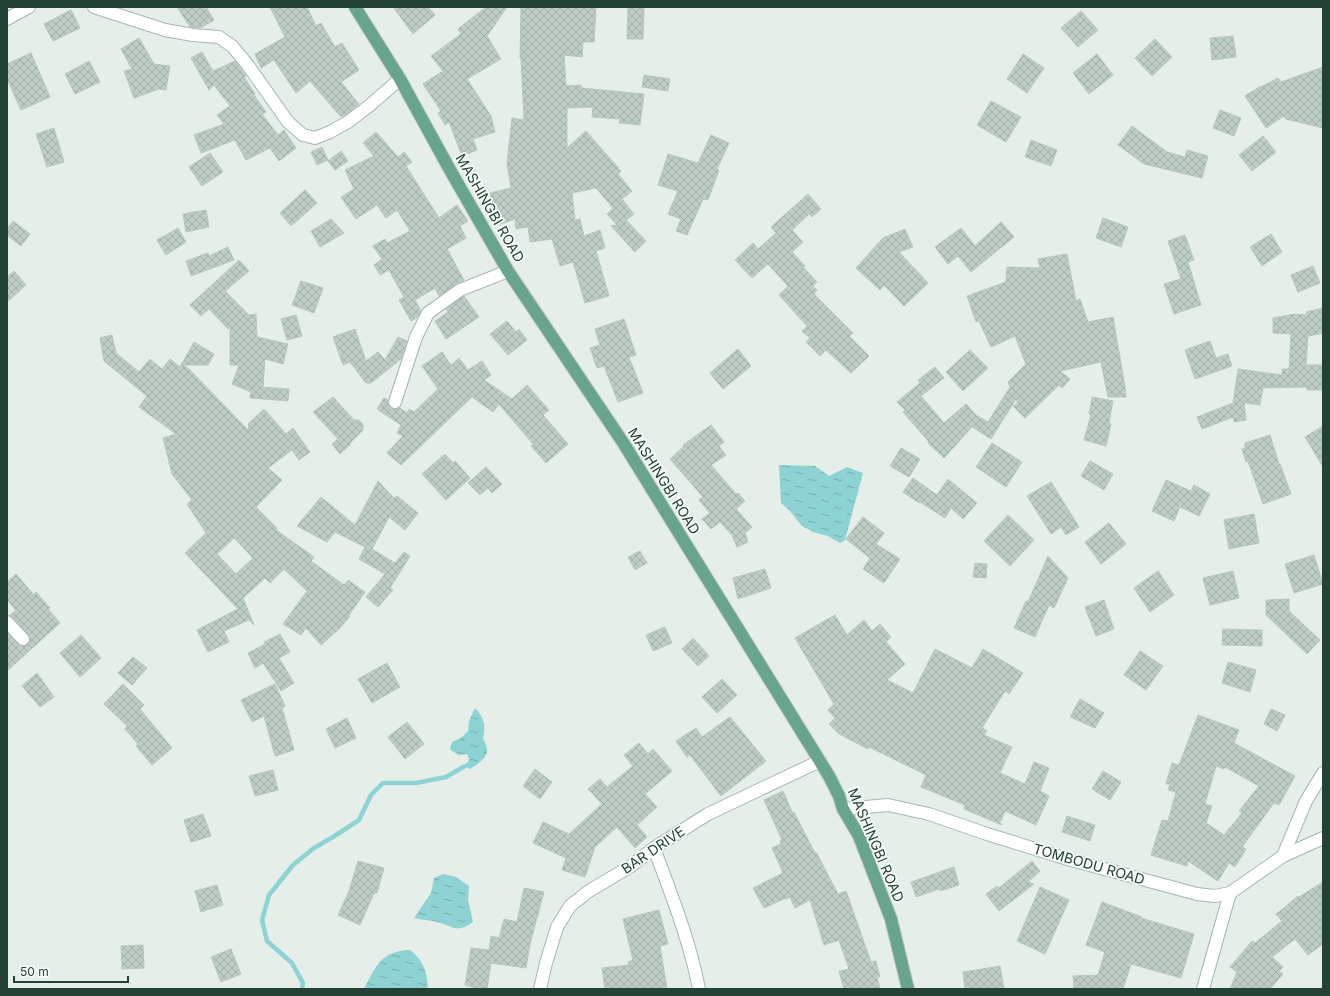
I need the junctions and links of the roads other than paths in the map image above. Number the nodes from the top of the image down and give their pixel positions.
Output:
1 (29, 7) edge
2 (94, 7) edge
3 (355, 7) edge
4 (7, 19) edge
5 (400, 79) junction
6 (508, 271) junction
7 (395, 402) dead end
8 (7, 622) edge
9 (23, 640) dead end
10 (820, 761) junction
11 (1323, 773) edge
12 (843, 809) junction
13 (1323, 838) edge
14 (654, 848) junction
15 (1283, 856) junction
16 (1230, 893) junction
17 (540, 989) edge
18 (699, 989) edge
19 (908, 989) edge
20 (1203, 989) edge

1 - 4 street
2 - 5 street
3 - 5 main road, MASHINGBI ROAD
5 - 6 main road, MASHINGBI ROAD
6 - 7 street
6 - 10 main road, MASHINGBI ROAD
8 - 9 street
10 - 12 main road, MASHINGBI ROAD
10 - 14 street, BAR DRIVE
11 - 15 street
12 - 16 street, TOMBODU ROAD
12 - 19 main road, MASHINGBI ROAD
13 - 15 street, TOMBODU ROAD
14 - 17 street, BAR DRIVE
14 - 18 street
15 - 16 street, TOMBODU ROAD
16 - 20 street

